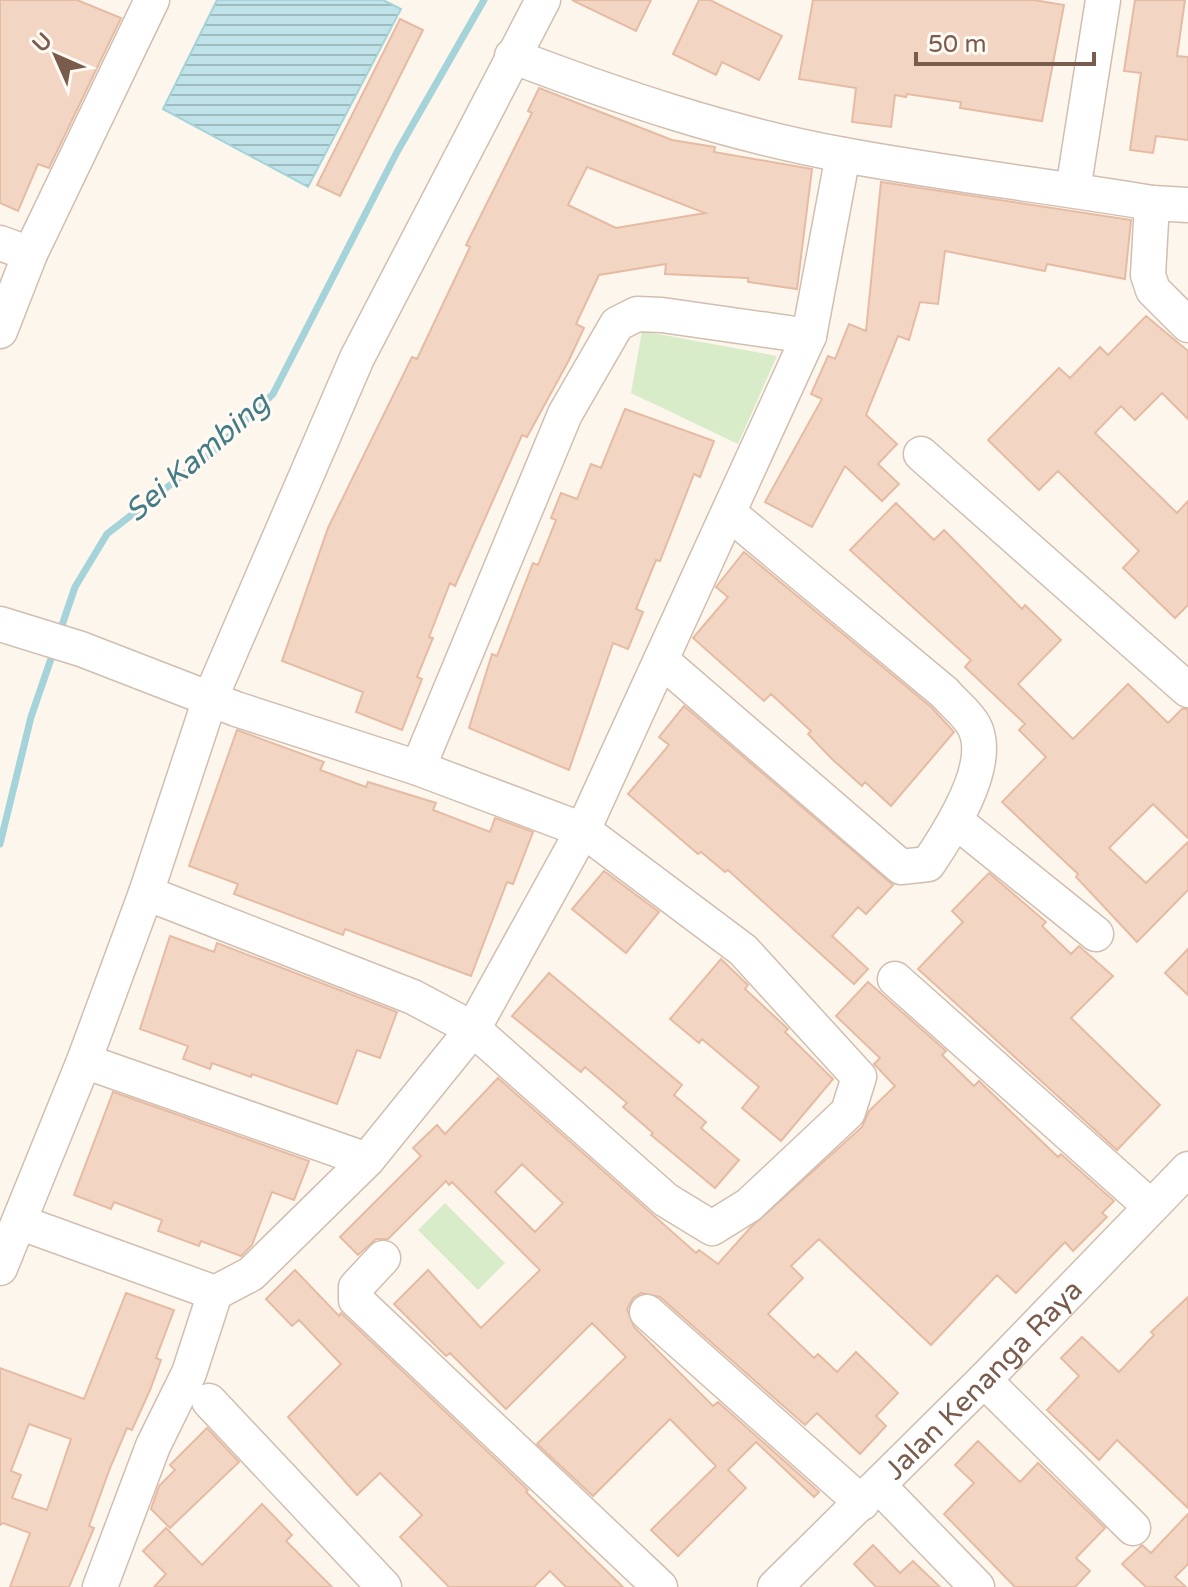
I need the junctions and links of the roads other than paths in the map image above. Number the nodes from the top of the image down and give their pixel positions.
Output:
1 (152, 0) edge
2 (543, 0) edge
3 (1103, 0) edge
4 (512, 56) junction
5 (843, 155) junction
6 (1073, 190) junction
7 (1152, 203) junction
8 (1188, 205) edge
9 (15, 249) edge
10 (1188, 325) edge
11 (0, 331) edge
12 (809, 336) junction
13 (921, 454) dead end
14 (729, 513) junction
15 (0, 624) edge
16 (661, 660) junction
17 (1188, 690) edge
18 (210, 699) junction
19 (418, 768) junction
20 (957, 822) junction
21 (583, 830) junction
22 (146, 893) junction
23 (1096, 934) dead end
24 (895, 979) dead end
25 (473, 1029) junction
26 (84, 1061) junction
27 (367, 1160) junction
28 (1188, 1169) edge
29 (1150, 1206) junction
30 (19, 1222) junction
31 (383, 1258) dead end
32 (0, 1268) edge
33 (215, 1293) junction
34 (647, 1312) dead end
35 (984, 1380) junction
36 (209, 1401) dead end
37 (870, 1494) junction
38 (1133, 1528) dead end
39 (100, 1587) edge
40 (384, 1587) edge
41 (660, 1587) edge
42 (775, 1587) edge
43 (977, 1587) edge

1 - 9 street
2 - 4 street
3 - 6 street
4 - 5 street
4 - 18 street
5 - 6 street
5 - 12 street
6 - 7 street
7 - 8 street
7 - 10 street
9 - 11 street
12 - 14 street
12 - 19 street
13 - 17 street
14 - 16 street
14 - 20 street
15 - 18 street
16 - 20 street
16 - 21 street
18 - 19 street
18 - 22 street
19 - 21 street
20 - 23 street
21 - 25 street
21 - 25 street
22 - 25 street
22 - 26 street
24 - 29 street
25 - 27 street
26 - 27 street
26 - 30 street
27 - 33 street
28 - 29 street, Jalan Kenanga Raya
29 - 35 street, Jalan Kenanga Raya
30 - 32 street
30 - 33 street
31 - 41 street
33 - 39 street
34 - 37 street
35 - 37 street, Jalan Kenanga Raya
35 - 38 street
36 - 40 street
37 - 42 street, Jalan Kenanga Raya
37 - 43 street

